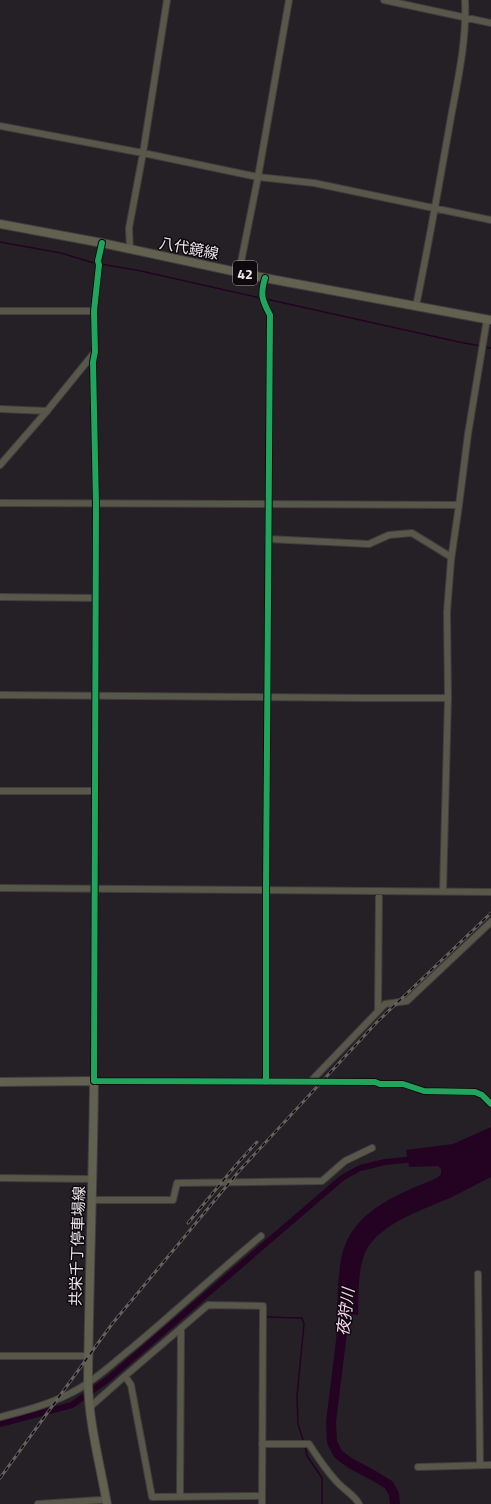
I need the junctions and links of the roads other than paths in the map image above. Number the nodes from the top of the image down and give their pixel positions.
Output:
1 (166, 0) edge
2 (289, 0) edge
3 (384, 0) edge
4 (465, 0) edge
5 (466, 17) junction
6 (491, 23) edge
7 (0, 126) edge
8 (143, 153) junction
9 (258, 177) junction
10 (436, 209) junction
11 (491, 220) edge
12 (0, 224) edge
13 (102, 243) junction
14 (130, 250) junction
15 (239, 272) junction
16 (265, 278) junction
17 (416, 306) junction
18 (0, 310) edge
19 (94, 311) junction
20 (489, 320) edge
21 (95, 352) junction
22 (0, 409) edge
23 (47, 411) junction
24 (0, 465) edge
25 (0, 503) edge
26 (96, 504) junction
27 (268, 504) junction
28 (459, 505) junction
29 (268, 539) junction
30 (451, 557) junction
31 (0, 597) edge
32 (95, 598) junction
33 (0, 695) edge
34 (95, 695) junction
35 (267, 697) junction
36 (448, 698) junction
37 (0, 791) edge
38 (94, 791) junction
39 (0, 888) edge
40 (94, 888) junction
41 (266, 889) junction
42 (379, 890) junction
43 (443, 891) junction
44 (491, 892) edge
45 (491, 922) edge
46 (378, 1010) junction
47 (94, 1081) junction
48 (0, 1082) edge
49 (266, 1082) junction
50 (310, 1082) junction
51 (491, 1104) edge
52 (372, 1148) dead end
53 (0, 1178) edge
54 (93, 1179) junction
55 (92, 1200) junction
56 (261, 1236) dead end
57 (478, 1274) dead end
58 (181, 1328) junction
59 (0, 1356) edge
60 (88, 1356) junction
61 (126, 1376) junction
62 (88, 1383) junction
63 (90, 1407) junction
64 (0, 1417) edge
65 (262, 1444) junction
66 (480, 1464) junction
67 (491, 1465) edge
68 (418, 1467) dead end
69 (180, 1496) junction
70 (262, 1496) junction
71 (106, 1501) edge
72 (38, 1504) edge
73 (262, 1504) edge
74 (359, 1504) edge

1 - 8 street
2 - 9 street
3 - 5 street
4 - 5 street
5 - 6 street
5 - 10 street
7 - 8 street
8 - 9 street
8 - 14 street
9 - 10 street
9 - 15 street
10 - 11 street
10 - 17 street
12 - 13 main road, 八代鏡線 / 42
13 - 14 main road, 八代鏡線 / 42
13 - 19 street
14 - 15 main road, 八代鏡線 / 42
15 - 16 main road, 八代鏡線 / 42
16 - 17 main road, 八代鏡線 / 42
16 - 27 street
17 - 20 main road, 八代鏡線 / 42
18 - 19 street
19 - 21 street
20 - 28 street
21 - 23 street
21 - 26 street
22 - 23 street
23 - 24 street
25 - 26 street
26 - 27 street
26 - 32 street
27 - 28 street
27 - 29 street
28 - 30 street
29 - 30 street
29 - 35 street
30 - 36 street
31 - 32 street
32 - 34 street
33 - 34 street
34 - 35 street
34 - 38 street
35 - 36 street
35 - 41 street
36 - 43 street
37 - 38 street
38 - 40 street
39 - 40 street
40 - 41 street
40 - 47 street
41 - 42 street
41 - 49 street
42 - 43 street
42 - 46 street
43 - 44 street
45 - 46 street
46 - 50 street
47 - 48 main road
47 - 49 street
47 - 54 main road, 共栄千丁停車場線
49 - 50 street
50 - 51 street
52 - 55 street
53 - 54 street
54 - 55 main road, 共栄千丁停車場線
55 - 60 main road, 共栄千丁停車場線
56 - 62 street
57 - 66 street
58 - 61 street
58 - 65 street
58 - 69 street
59 - 60 street
60 - 62 main road, 共栄千丁停車場線
61 - 63 street
61 - 69 street
62 - 63 main road, 共栄千丁停車場線
62 - 64 street
63 - 71 main road, 共栄千丁停車場線
65 - 70 street
65 - 74 street
66 - 67 street
66 - 68 street
69 - 70 street
70 - 73 street
71 - 72 street

